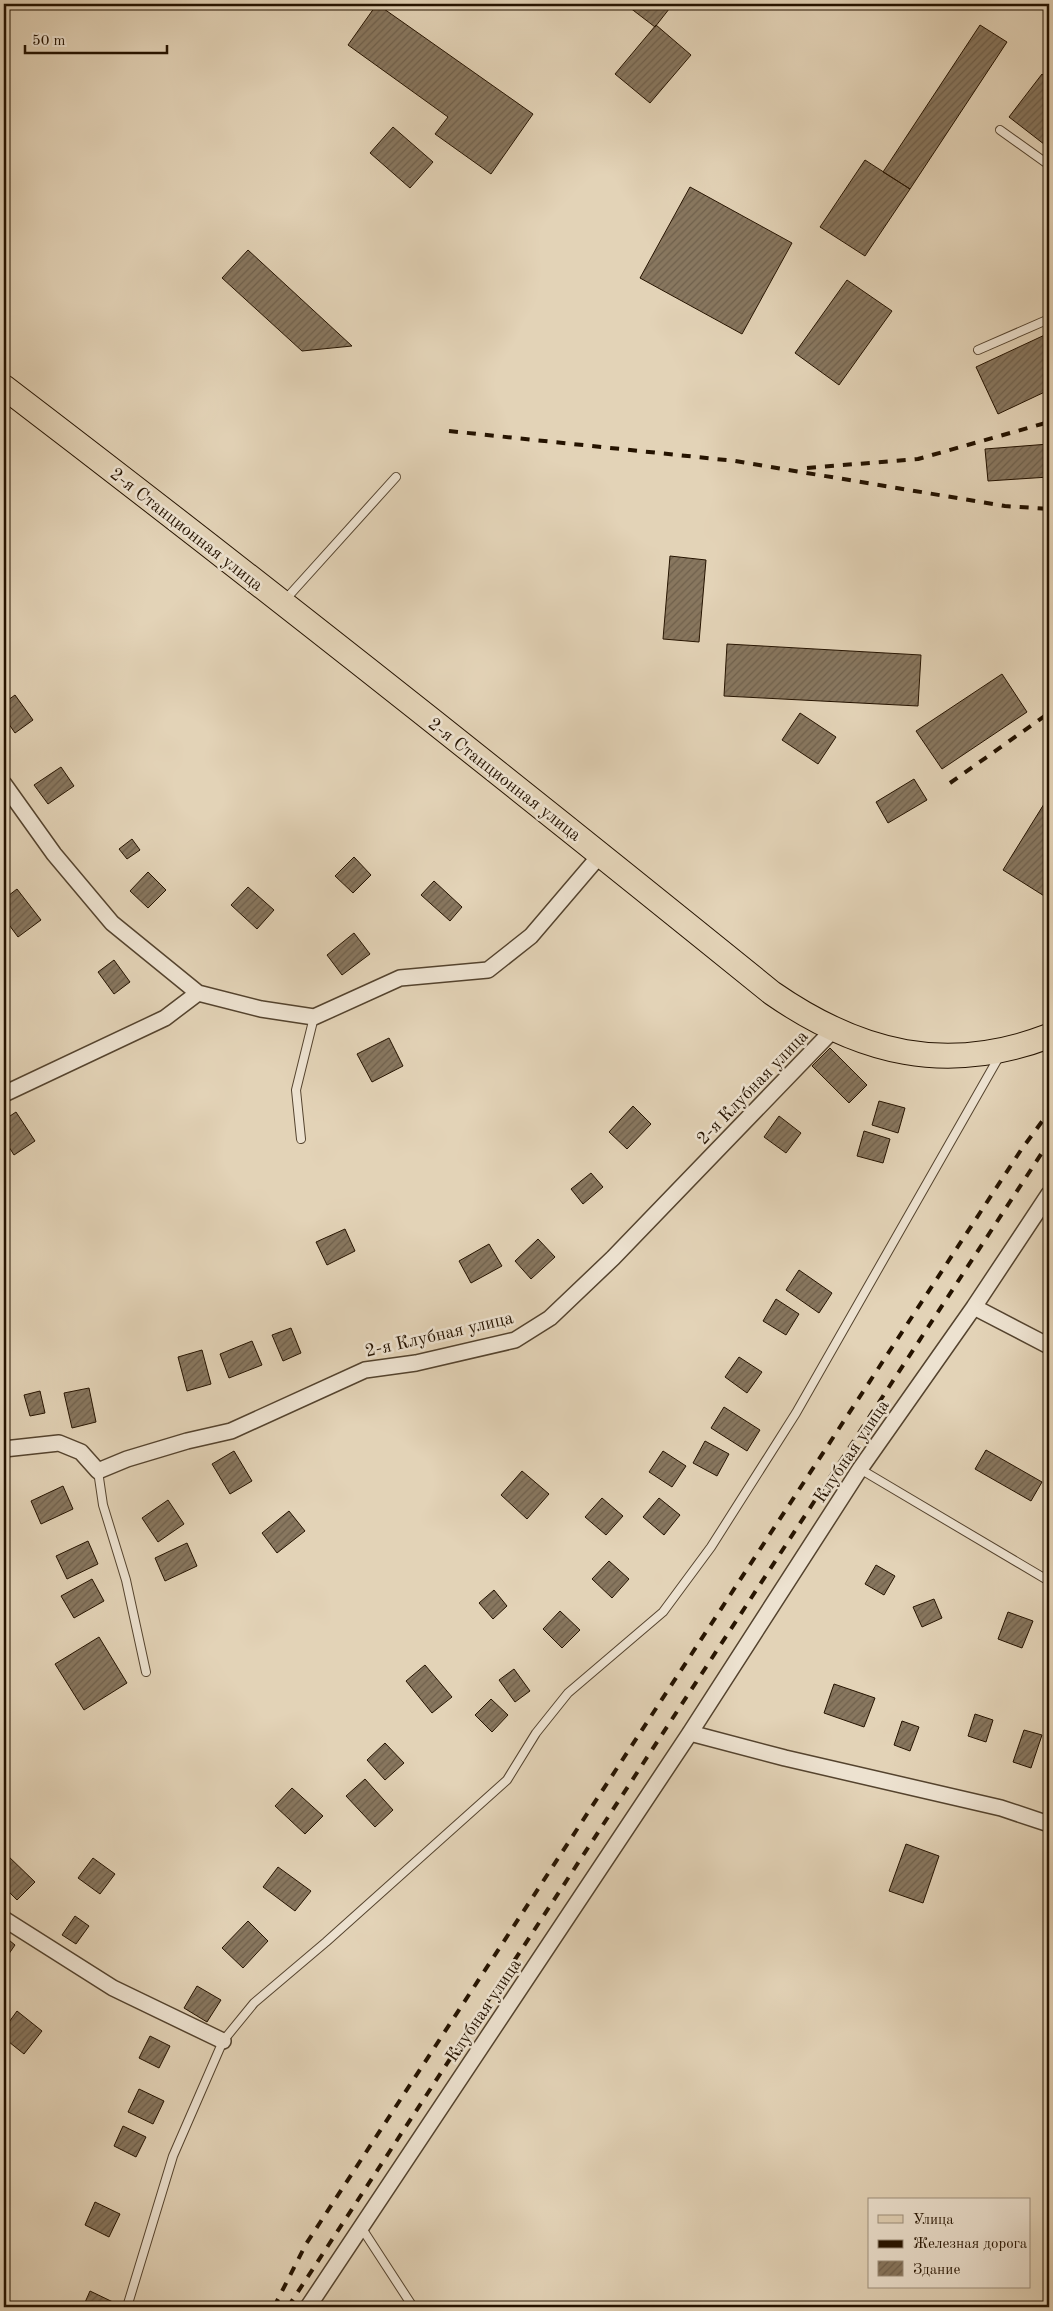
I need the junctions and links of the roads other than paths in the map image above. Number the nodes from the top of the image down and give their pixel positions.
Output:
1 (1000, 130) dead end
2 (1049, 165) edge
3 (1049, 319) edge
4 (978, 350) dead end
5 (4, 387) edge
6 (396, 477) dead end
7 (282, 603) junction
8 (4, 784) edge
9 (600, 854) junction
10 (198, 993) junction
11 (314, 1017) junction
12 (833, 1030) junction
13 (1049, 1036) edge
14 (1002, 1051) junction
15 (4, 1094) edge
16 (301, 1139) dead end
17 (1049, 1194) edge
18 (974, 1307) junction
19 (1049, 1346) edge
20 (4, 1449) edge
21 (860, 1469) junction
22 (98, 1471) junction
23 (1049, 1581) edge
24 (146, 1672) dead end
25 (690, 1733) junction
26 (1049, 1824) edge
27 (4, 1919) edge
28 (223, 2041) junction
29 (361, 2227) junction
30 (127, 2307) edge
31 (308, 2307) edge
32 (413, 2307) edge

1 - 2 lane
3 - 4 lane
5 - 7 main road, 2-я Станционная улица
6 - 7 lane
7 - 9 main road, 2-я Станционная улица
8 - 10 street
9 - 11 street
9 - 12 main road, 2-я Станционная улица
10 - 11 street
10 - 15 street
11 - 16 lane
12 - 14 main road, 2-я Станционная улица
12 - 22 street, 2-я Клубная улица
13 - 14 main road, 2-я Станционная улица
14 - 28 lane
17 - 18 street, Клубная улица
18 - 19 street
18 - 21 street, Клубная улица
20 - 22 street
21 - 23 lane
21 - 25 street, Клубная улица
22 - 24 lane
25 - 26 street
25 - 29 street, Клубная улица
27 - 28 street
28 - 30 lane
29 - 31 street, Клубная улица
29 - 32 lane

